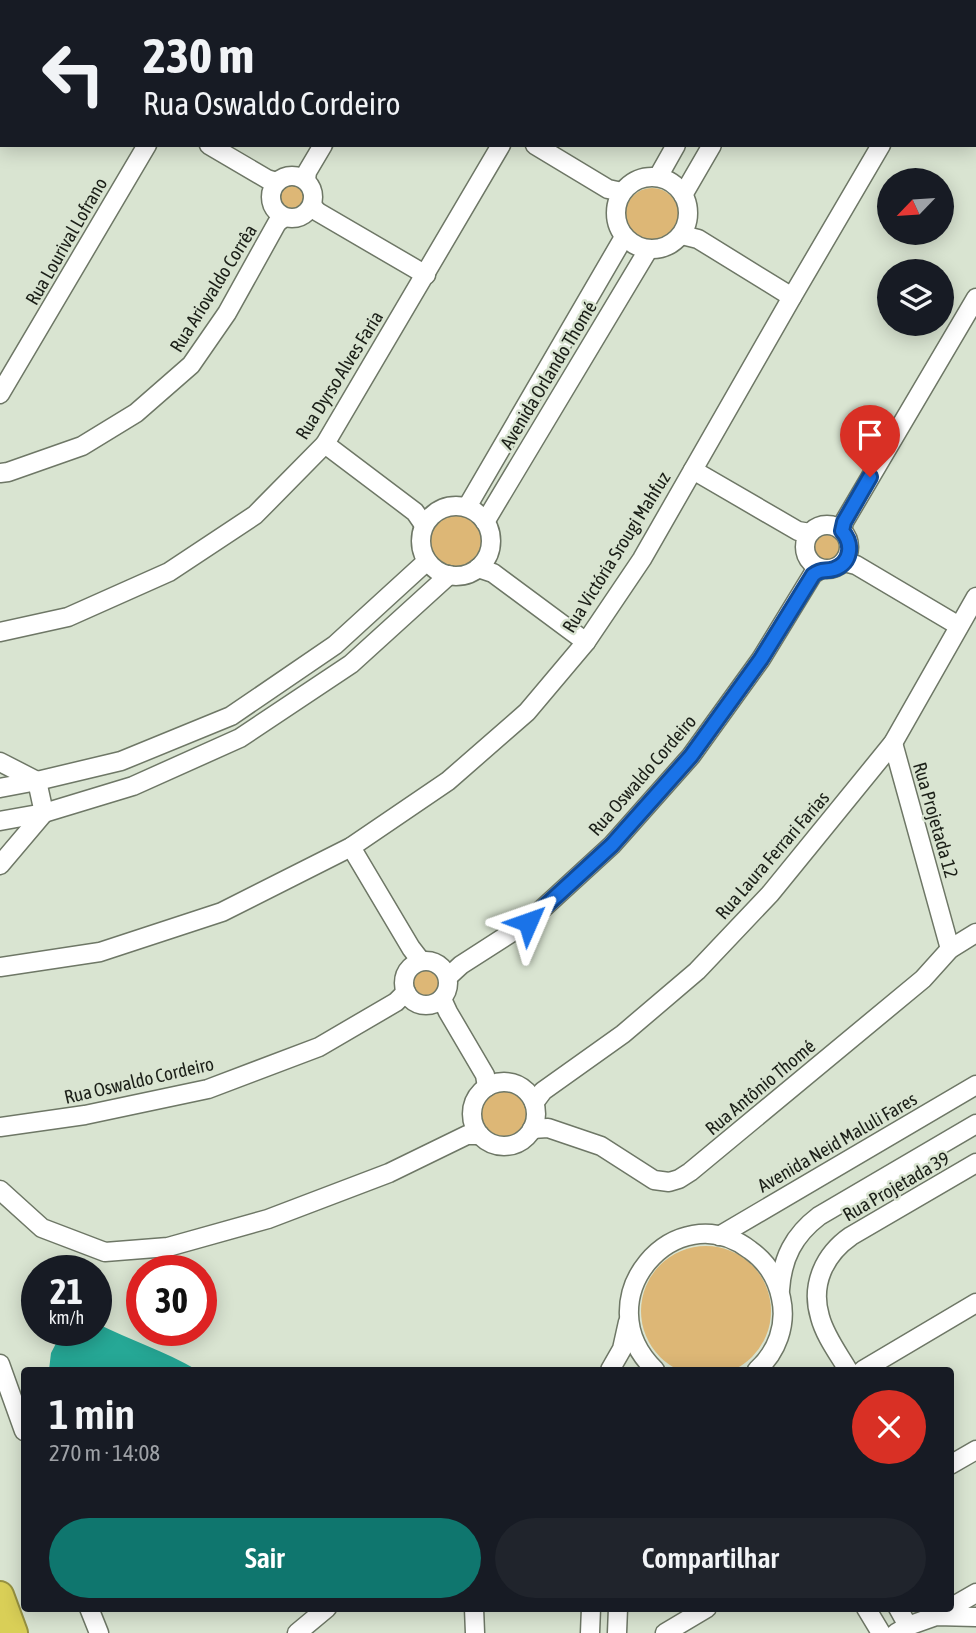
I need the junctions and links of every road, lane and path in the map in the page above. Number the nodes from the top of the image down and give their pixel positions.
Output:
1 (146, 147) edge
2 (212, 147) edge
3 (322, 147) edge
4 (500, 147) edge
5 (538, 147) edge
6 (675, 147) edge
7 (711, 147) edge
8 (880, 147) edge
9 (304, 176) junction
10 (657, 177) junction
11 (272, 182) junction
12 (616, 194) junction
13 (683, 195) junction
14 (313, 210) junction
15 (280, 218) junction
16 (689, 233) junction
17 (624, 237) junction
18 (648, 250) junction
19 (425, 275) junction
20 (792, 297) junction
21 (976, 298) edge
22 (0, 394) edge
23 (325, 444) junction
24 (693, 470) junction
25 (0, 473) edge
26 (467, 508) junction
27 (423, 518) junction
28 (485, 522) junction
29 (840, 526) junction
30 (805, 536) junction
31 (850, 560) junction
32 (428, 561) junction
33 (485, 567) junction
34 (816, 569) junction
35 (449, 575) junction
36 (976, 597) edge
37 (959, 626) junction
38 (0, 632) edge
39 (586, 642) junction
40 (893, 743) junction
41 (0, 762) edge
42 (37, 781) junction
43 (0, 788) edge
44 (44, 813) junction
45 (0, 821) edge
46 (351, 848) junction
47 (0, 865) edge
48 (976, 933) edge
49 (950, 948) junction
50 (415, 958) junction
51 (0, 967) edge
52 (451, 971) junction
53 (404, 998) junction
54 (441, 1005) junction
55 (488, 1082) junction
56 (976, 1085) edge
57 (537, 1110) junction
58 (976, 1124) edge
59 (0, 1127) edge
60 (474, 1132) junction
61 (976, 1163) edge
62 (0, 1190) edge
63 (719, 1236) junction
64 (780, 1290) junction
65 (976, 1303) edge
66 (629, 1319) junction
67 (0, 1364) edge
68 (612, 1367) edge
69 (652, 1367) edge
70 (761, 1367) edge
71 (846, 1367) edge
72 (868, 1367) edge
73 (21, 1423) edge
74 (976, 1450) edge
75 (954, 1463) edge
76 (976, 1594) edge
77 (0, 1595) edge
78 (954, 1606) edge
79 (91, 1612) edge
80 (322, 1612) edge
81 (474, 1612) edge
82 (591, 1612) edge
83 (618, 1612) edge
84 (700, 1612) edge
85 (868, 1612) edge
86 (899, 1612) edge
87 (943, 1612) edge
88 (950, 1612) edge
89 (976, 1617) edge
90 (902, 1630) edge
91 (14, 1633) edge
92 (99, 1633) edge
93 (297, 1633) edge
94 (475, 1633) edge
95 (590, 1633) edge
96 (617, 1633) edge
97 (665, 1633) edge
98 (881, 1633) edge

1 - 22 street, Rua Lourival Lofrano
2 - 11 street
3 - 9 street
4 - 19 street, Rua Dyrso Alves Faria
5 - 12 street
6 - 10 street
7 - 13 street
8 - 20 street, Rua Victória Srougi Mahfuz
9 - 11 street
9 - 14 street
10 - 12 street
10 - 13 street
11 - 15 street
12 - 17 street
13 - 16 street
14 - 15 street
14 - 19 street
15 - 25 street, Rua Ariovaldo Corrêa
16 - 18 street
16 - 20 street
17 - 18 street
17 - 26 street, Avenida Orlando Thomé
18 - 28 street, Avenida Orlando Thomé
19 - 23 street, Rua Dyrso Alves Faria
20 - 24 street, Rua Victória Srougi Mahfuz
21 - 29 street
23 - 27 street
23 - 38 street, Rua Dyrso Alves Faria
24 - 30 street
24 - 39 street, Rua Victória Srougi Mahfuz
26 - 27 street
26 - 28 street
27 - 32 street
28 - 33 street
29 - 30 street
29 - 31 street
30 - 34 street
31 - 34 street
31 - 37 street
32 - 35 street
32 - 42 street
33 - 35 street
33 - 39 street
34 - 52 street, Rua Oswaldo Cordeiro
35 - 44 street
36 - 37 street, Rua Laura Ferrari Farias
37 - 40 street, Rua Laura Ferrari Farias
39 - 46 street, Rua Victória Srougi Mahfuz
40 - 49 street, Rua Projetada 12
40 - 57 street, Rua Laura Ferrari Farias
41 - 42 street
42 - 43 street
42 - 44 street
44 - 45 street
44 - 47 street
46 - 50 street
46 - 51 street, Rua Victória Srougi Mahfuz
48 - 49 street, Rua Antônio Thomé
49 - 57 street, Rua Antônio Thomé
50 - 52 street
50 - 53 street
52 - 54 street
53 - 54 street
53 - 59 street, Rua Oswaldo Cordeiro
54 - 55 street
55 - 57 street
55 - 60 street
56 - 63 street, Avenida Neid Maluli Fares
57 - 60 street
58 - 64 street
60 - 62 street
61 - 71 street, Rua Projetada 39
63 - 64 street
63 - 66 street
64 - 70 street
65 - 72 street
66 - 68 street
66 - 69 street
67 - 73 street
74 - 75 street
76 - 78 street
77 - 91 highway
79 - 92 street
80 - 93 street
81 - 94 street
82 - 95 street
83 - 96 street
84 - 97 street
85 - 98 street
86 - 90 street
87 - 90 street
88 - 89 street

